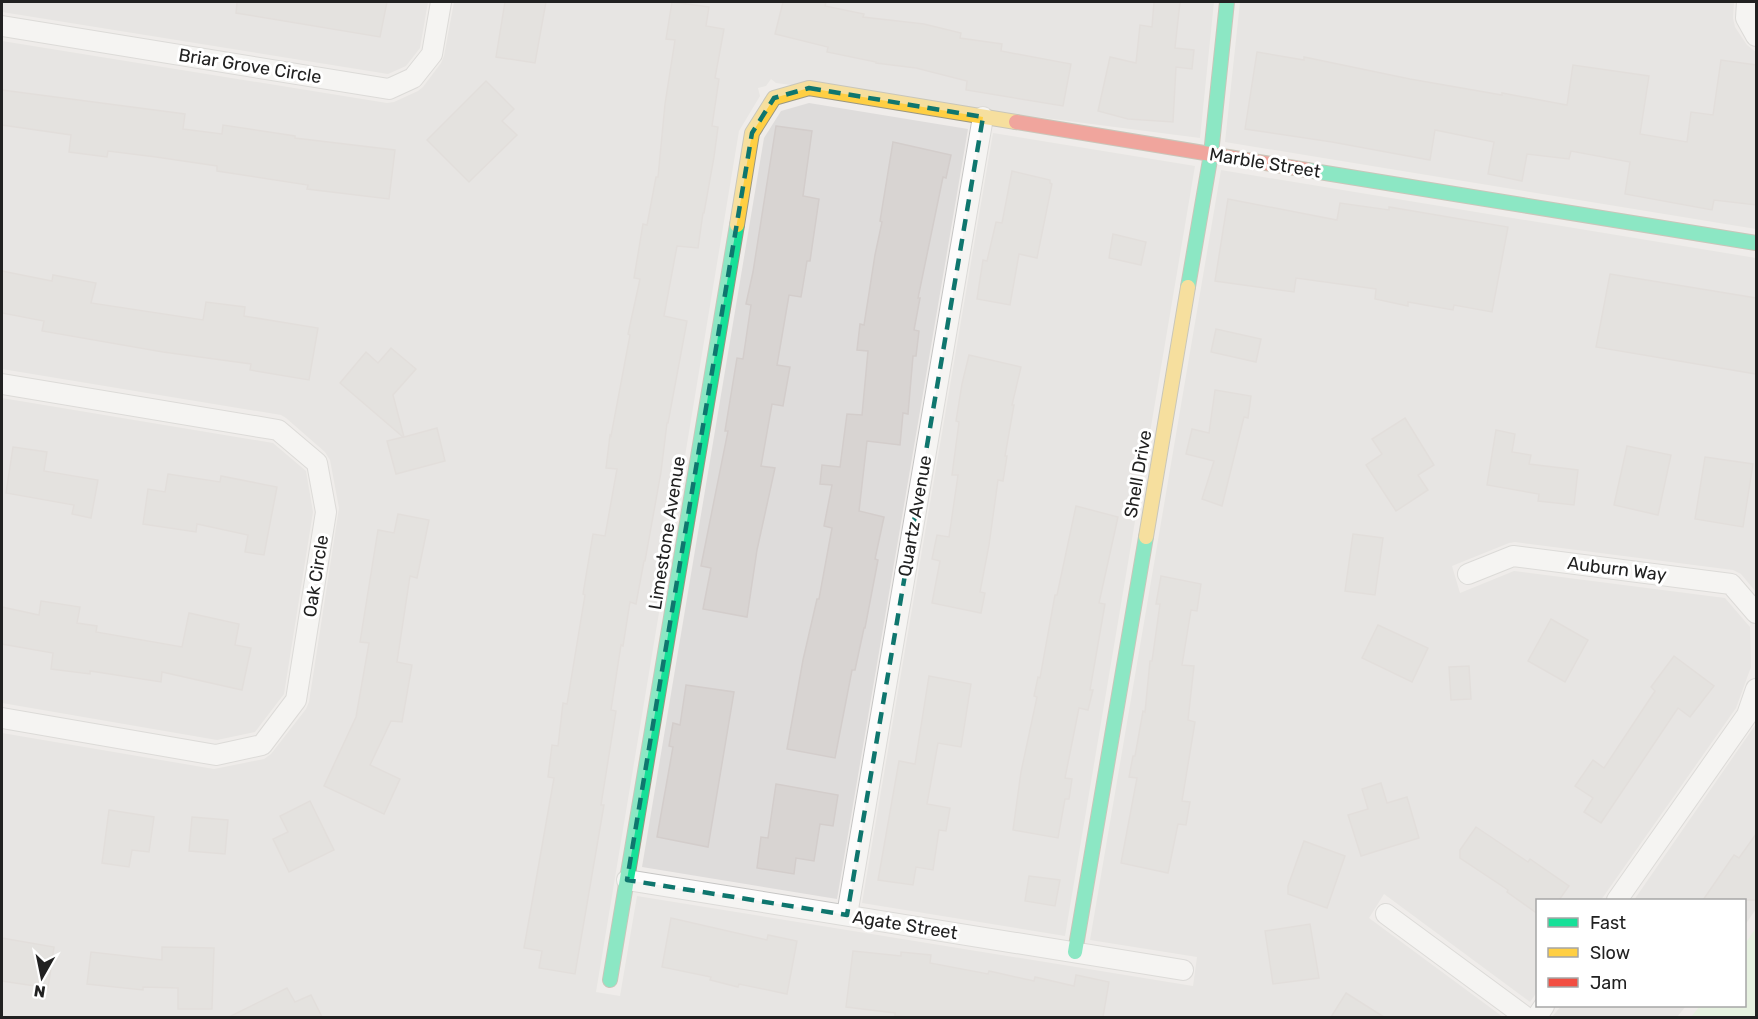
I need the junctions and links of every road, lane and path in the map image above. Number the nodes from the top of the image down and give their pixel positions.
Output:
1 (441, 2) edge
2 (1227, 2) edge
3 (1747, 2) edge
4 (2, 26) edge
5 (1756, 36) edge
6 (774, 98) joint
7 (983, 117) junction
8 (1211, 154) junction
9 (1756, 243) edge
10 (2, 384) edge
11 (1468, 574) dead end
12 (1756, 613) edge
13 (1756, 688) edge
14 (2, 718) edge
15 (627, 880) junction
16 (1618, 899) edge
17 (1386, 914) dead end
18 (847, 915) junction
19 (1075, 952) junction
20 (1183, 970) dead end
21 (610, 980) dead end
22 (1527, 1017) edge

1 - 4 street, Briar Grove Circle
2 - 8 street, Shell Drive
3 - 5 street
6 - 7 street, Marble Street
6 - 15 street, Limestone Avenue
7 - 8 street, Marble Street
7 - 18 street, Quartz Avenue
8 - 9 street, Marble Street
8 - 19 street, Shell Drive
10 - 14 street, Oak Circle
11 - 12 street, Auburn Way
13 - 16 street
15 - 18 street, Agate Street
15 - 21 street, Limestone Avenue
17 - 22 street
18 - 19 street, Agate Street
19 - 20 street, Agate Street

